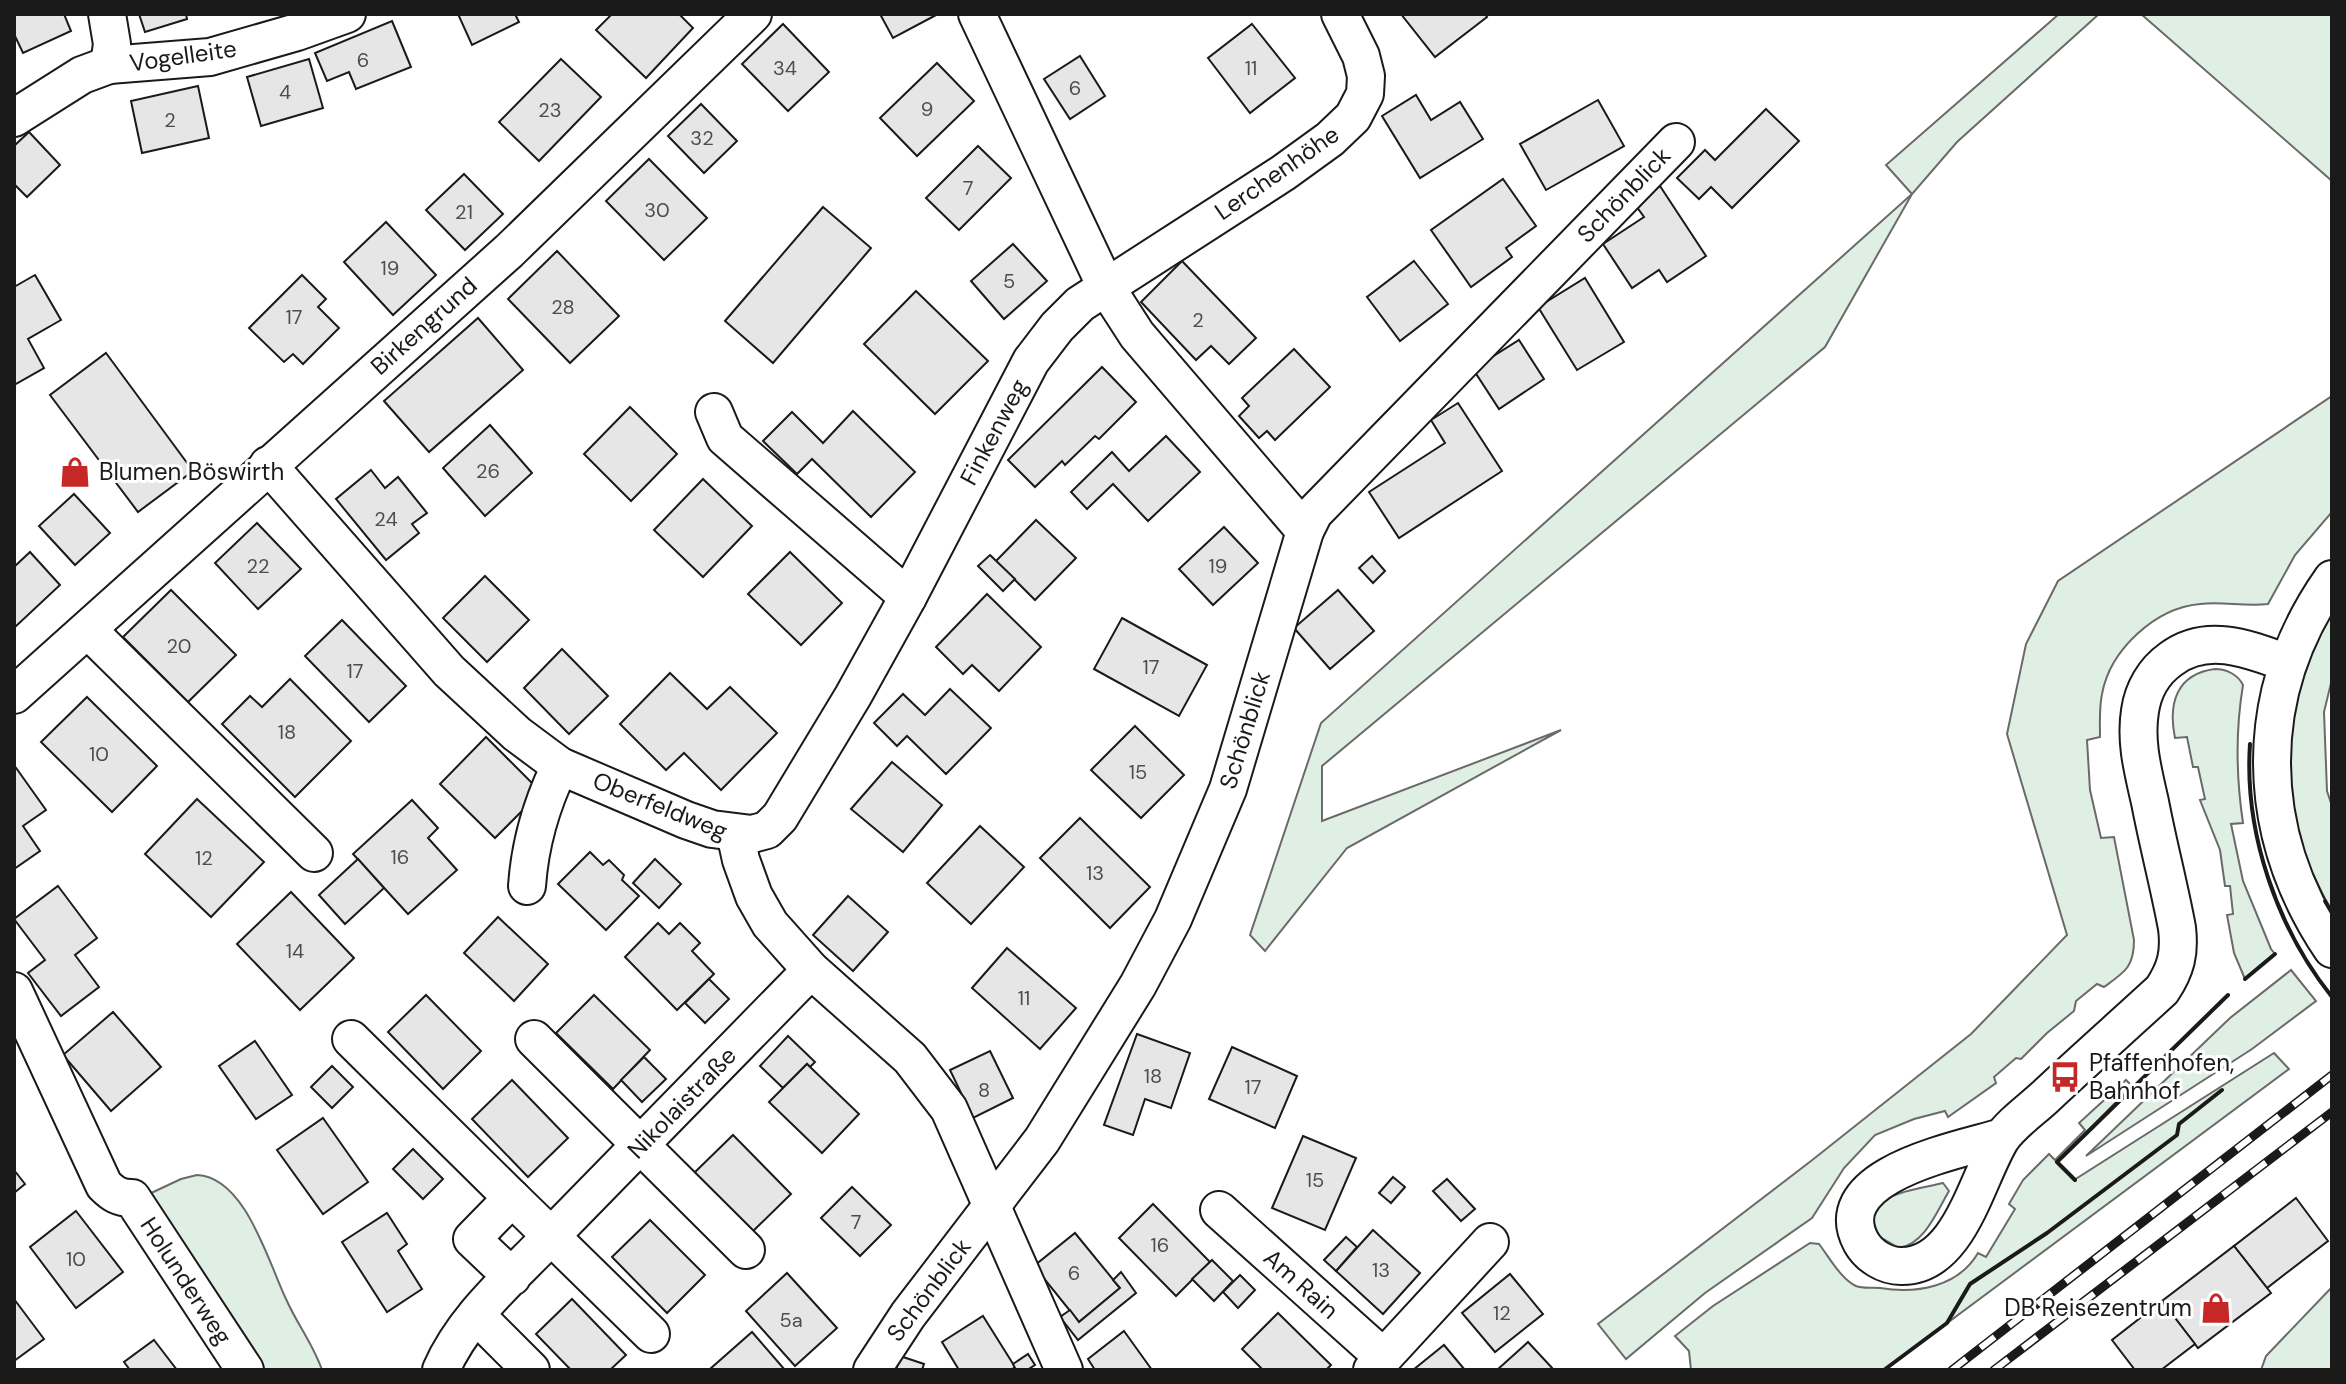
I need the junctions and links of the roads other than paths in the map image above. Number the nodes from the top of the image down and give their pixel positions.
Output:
1 (107, 14) edge
2 (347, 14) edge
3 (753, 14) edge
4 (977, 14) edge
5 (1340, 14) edge
6 (109, 65) junction
7 (14, 118) edge
8 (1676, 142) dead end
9 (1106, 287) junction
10 (714, 412) dead end
11 (268, 465) junction
12 (1305, 531) junction
13 (2332, 579) edge
14 (908, 597) junction
15 (88, 630) junction
16 (2287, 663) junction
17 (14, 695) edge
18 (560, 766) junction
19 (735, 833) junction
20 (314, 853) dead end
21 (527, 886) dead end
22 (2332, 949) edge
23 (811, 970) junction
24 (14, 991) edge
25 (351, 1039) dead end
26 (534, 1039) dead end
27 (2002, 1137) dead end
28 (641, 1145) junction
29 (512, 1198) junction
30 (993, 1208) junction
31 (1219, 1210) dead end
32 (551, 1236) junction
33 (1490, 1242) dead end
34 (746, 1250) dead end
35 (512, 1277) junction
36 (476, 1315) junction
37 (651, 1334) dead end
38 (1377, 1363) edge
39 (245, 1370) edge
40 (441, 1370) edge
41 (531, 1370) edge
42 (872, 1370) edge
43 (1064, 1370) edge

1 - 6 street
2 - 6 street, Vogelleite
3 - 11 street, Birkengrund
4 - 9 street
5 - 9 street, Lerchenhöhe
6 - 7 street, Vogelleite
8 - 12 street, Schönblick
9 - 12 street
9 - 14 street, Finkenweg
10 - 14 street
11 - 15 street, Birkengrund
11 - 18 street, Oberfeldweg
12 - 30 street, Schönblick
13 - 16 street
14 - 19 street, Finkenweg
15 - 17 street, Birkengrund
15 - 20 street
16 - 22 street
16 - 27 street
18 - 19 street, Oberfeldweg
18 - 21 street
19 - 23 street, Oberfeldweg
23 - 28 street, Nikolaistraße
23 - 30 street, Oberfeldweg
24 - 39 street, Holunderweg
25 - 29 street
26 - 28 street
28 - 32 street, Nikolaistraße
28 - 34 street
29 - 32 street
29 - 35 street
30 - 42 street, Schönblick
30 - 43 street, Oberfeldweg
31 - 38 street, Am Rain
32 - 35 street, Nikolaistraße
32 - 37 street
33 - 38 street, Am Rain
35 - 36 street, Nikolaistraße
36 - 40 street, Nikolaistraße
36 - 41 street

